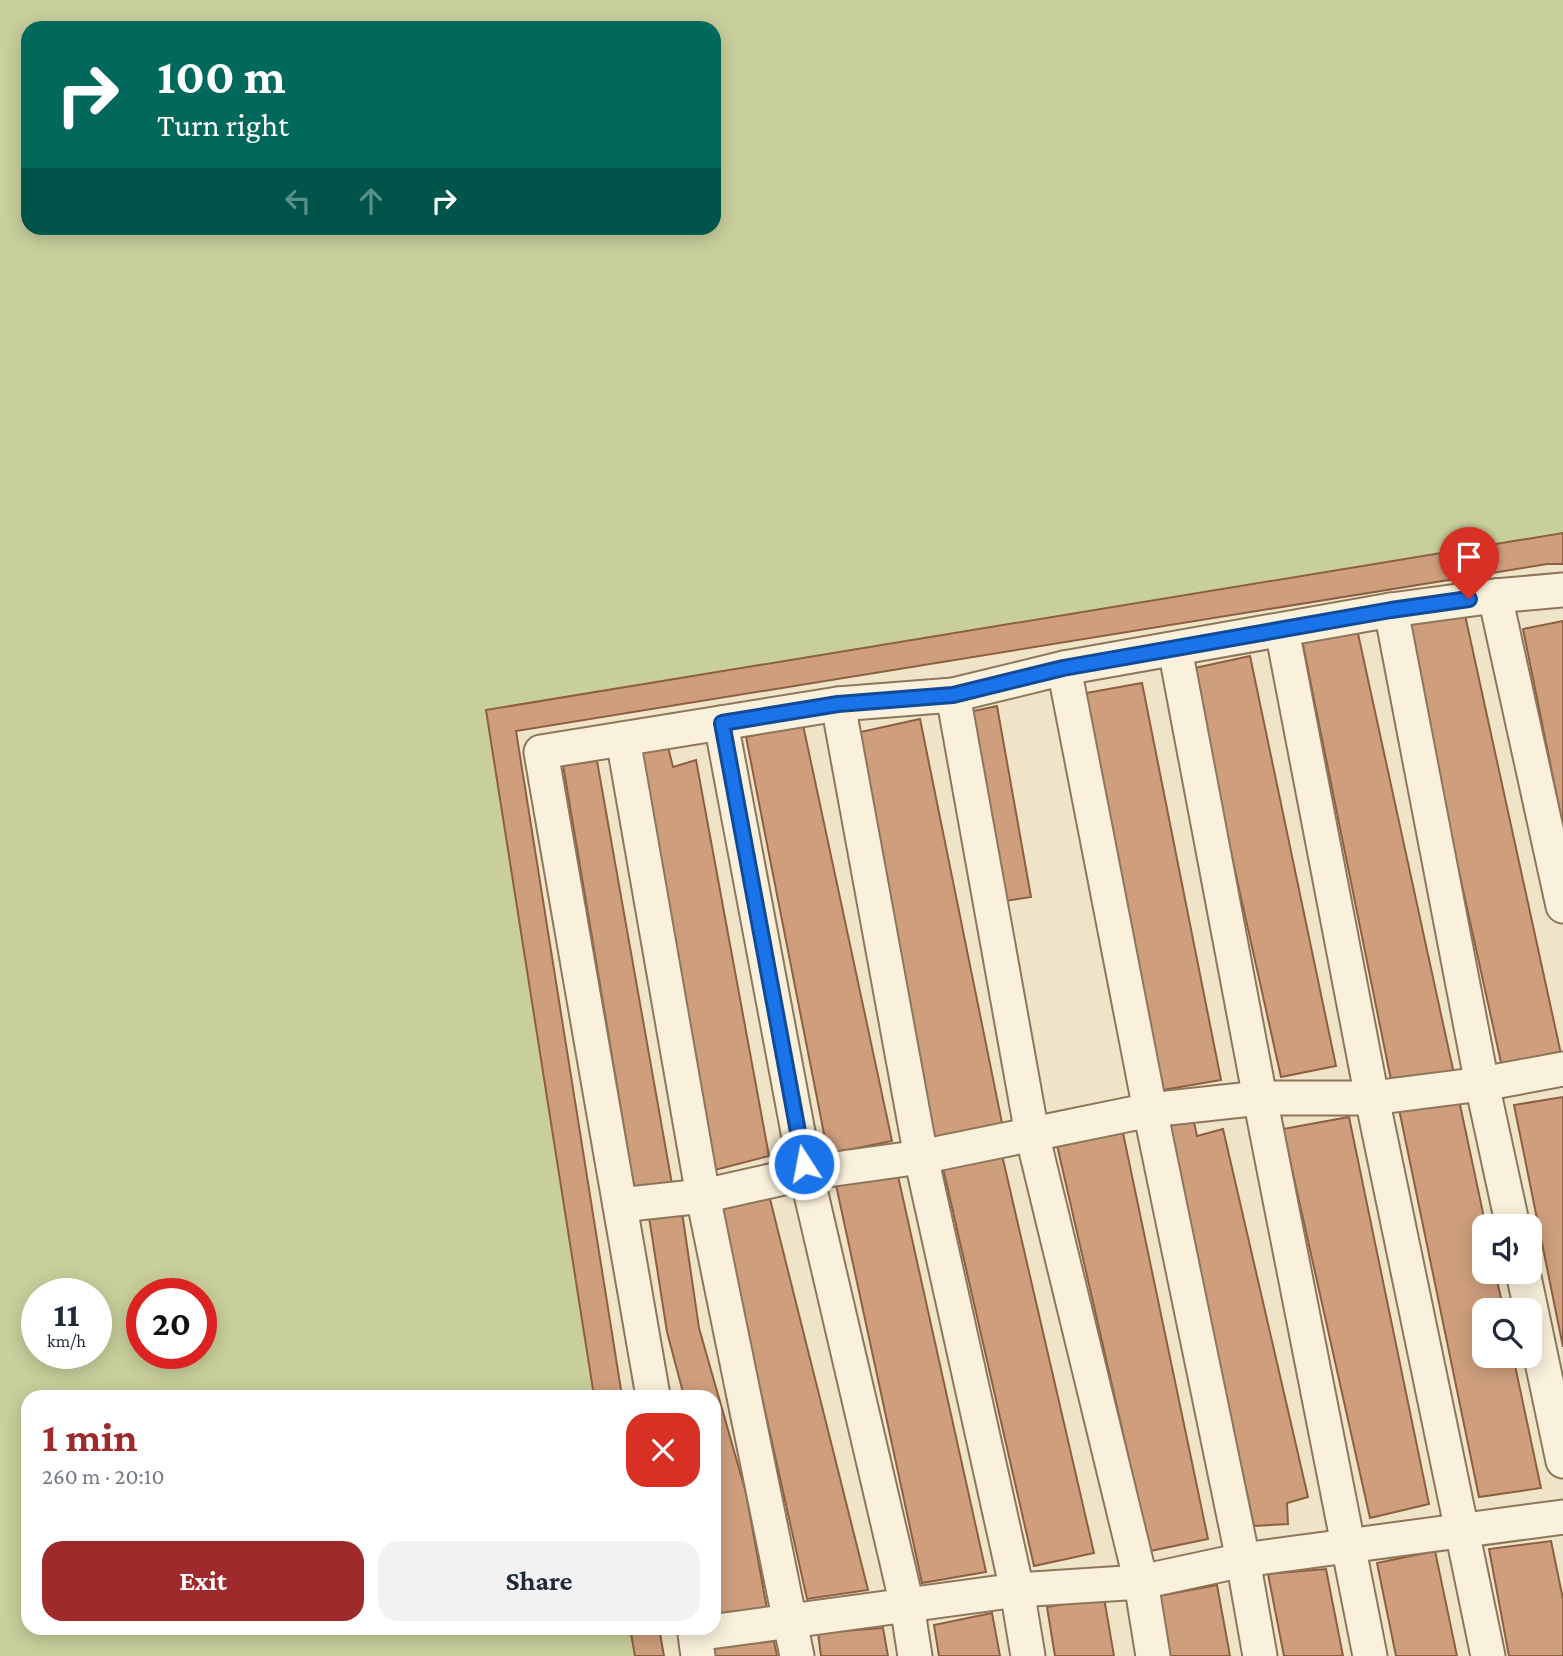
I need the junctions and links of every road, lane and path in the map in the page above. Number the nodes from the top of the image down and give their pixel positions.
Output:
1 (1563, 590) edge
2 (1495, 596) junction
3 (1391, 610) junction
4 (1282, 630) junction
5 (1175, 649) junction
6 (1063, 668) junction
7 (953, 695) junction
8 (838, 704) junction
9 (722, 723) junction
10 (623, 739) junction
11 (1563, 906) edge
12 (1563, 1069) edge
13 (1482, 1084) junction
14 (1260, 1098) junction
15 (1372, 1098) junction
16 (1150, 1110) junction
17 (1032, 1134) junction
18 (922, 1157) junction
19 (806, 1172) junction
20 (703, 1196) junction
21 (620, 1206) junction
22 (1510, 1214) edge
23 (1526, 1284) edge
24 (652, 1390) edge
25 (1563, 1461) edge
26 (1563, 1517) edge
27 (1463, 1530) junction
28 (1349, 1546) junction
29 (1243, 1560) junction
30 (1141, 1582) junction
31 (1017, 1590) junction
32 (907, 1605) junction
33 (791, 1620) junction
34 (721, 1634) edge
35 (715, 1635) edge
36 (695, 1639) edge
37 (797, 1656) edge
38 (915, 1656) edge
39 (1028, 1656) edge
40 (1153, 1656) edge
41 (1260, 1656) edge
42 (1370, 1656) edge
43 (1488, 1656) edge

1 - 2 lane
2 - 3 lane
2 - 11 lane
3 - 4 lane
3 - 13 lane
4 - 5 lane
4 - 15 lane
5 - 6 lane
5 - 14 lane
6 - 7 lane
6 - 16 lane
7 - 8 lane
7 - 17 lane
8 - 9 lane
8 - 18 lane
9 - 10 lane
9 - 19 lane
10 - 20 lane
10 - 21 lane
12 - 13 lane
13 - 15 lane
13 - 22 lane
14 - 15 lane
14 - 16 lane
14 - 28 lane
15 - 27 lane
16 - 17 lane
16 - 29 lane
17 - 18 lane
17 - 30 lane
18 - 19 lane
18 - 31 lane
19 - 20 lane
19 - 32 lane
20 - 21 lane
20 - 33 lane
21 - 24 lane
23 - 25 lane
26 - 27 lane
27 - 28 lane
27 - 43 lane
28 - 29 lane
28 - 42 lane
29 - 30 lane
29 - 41 lane
30 - 31 lane
30 - 40 lane
31 - 32 lane
31 - 39 lane
32 - 33 lane
32 - 38 lane
33 - 34 lane
33 - 37 lane
35 - 36 lane

